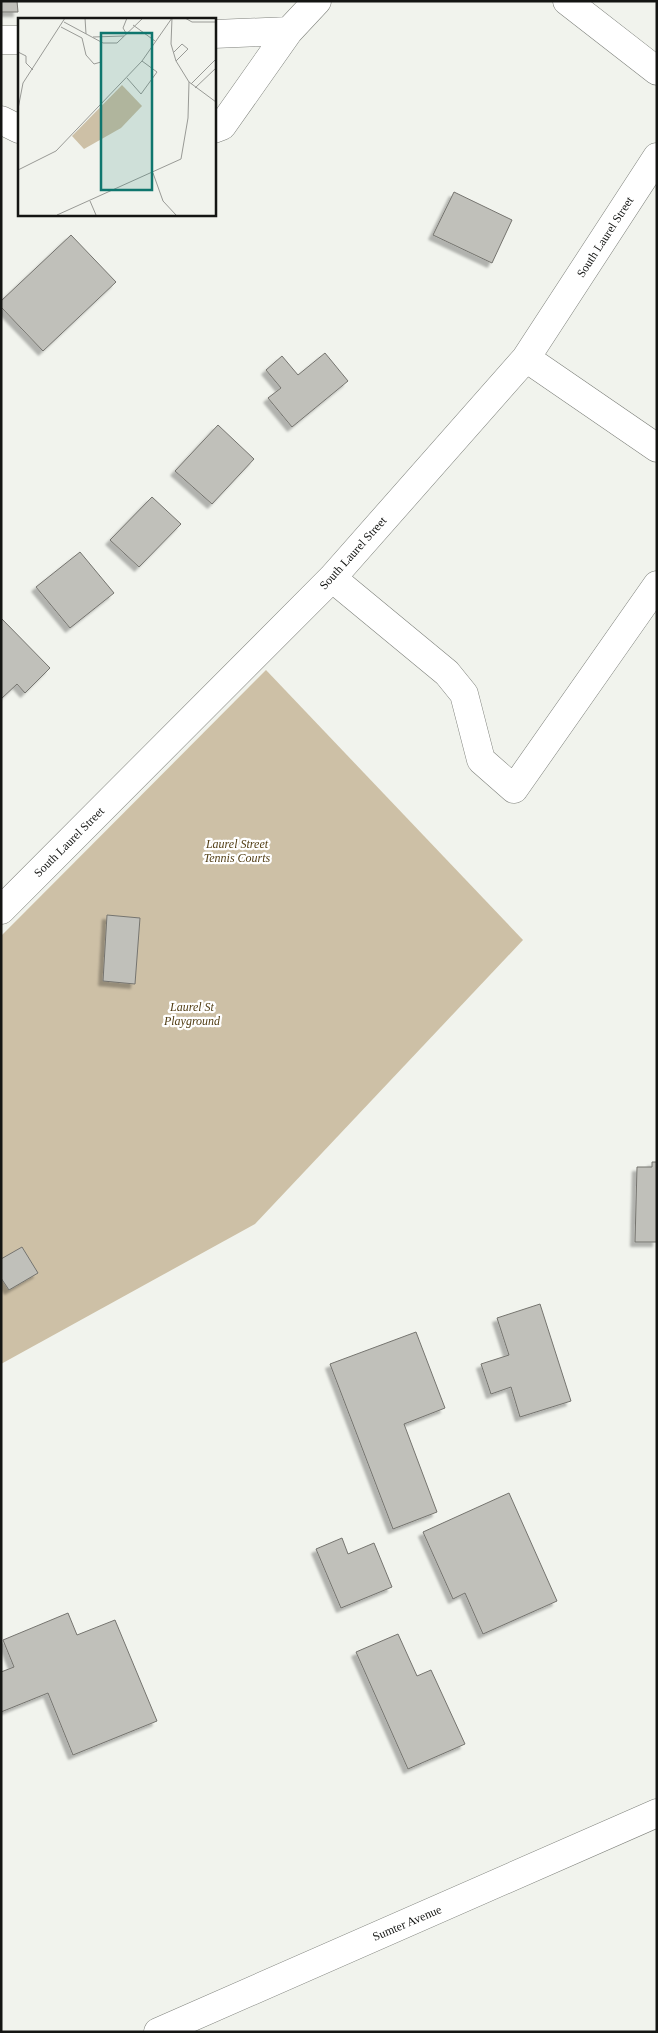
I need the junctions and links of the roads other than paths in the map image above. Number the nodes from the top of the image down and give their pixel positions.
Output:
1 (317, 1) edge
2 (567, 1) edge
3 (289, 31) junction
4 (215, 34) edge
5 (1, 40) edge
6 (18, 40) edge
7 (657, 71) edge
8 (1, 120) edge
9 (18, 128) edge
10 (215, 129) edge
11 (657, 157) edge
12 (526, 358) junction
13 (657, 448) edge
14 (332, 578) junction
15 (657, 585) edge
16 (1, 910) edge
17 (657, 1812) edge
18 (158, 2032) edge

1 - 3 street
2 - 7 street
3 - 4 street
3 - 10 street
5 - 6 street
8 - 9 street
11 - 12 street, South Laurel Street
12 - 13 street
12 - 14 street, South Laurel Street
14 - 15 street
14 - 16 street, South Laurel Street
17 - 18 street, Sumter Avenue

